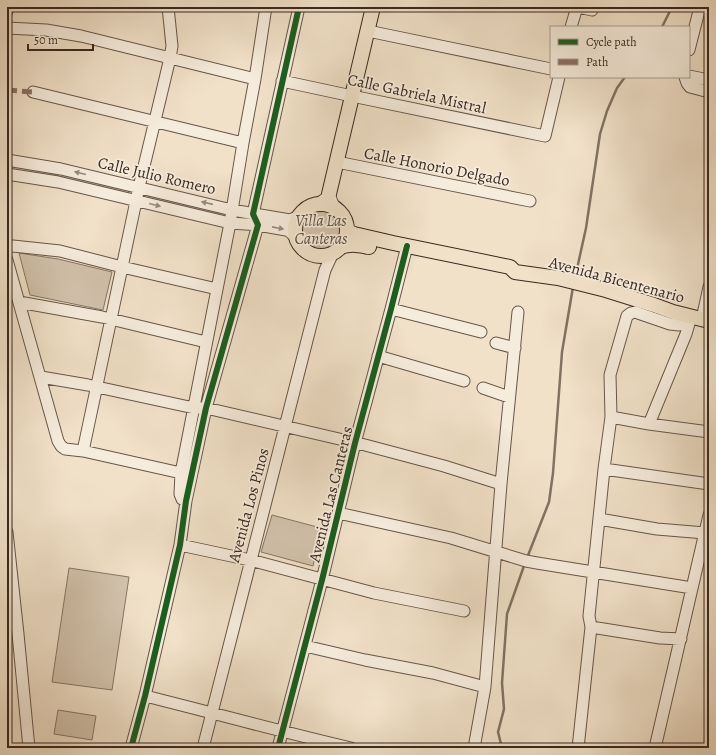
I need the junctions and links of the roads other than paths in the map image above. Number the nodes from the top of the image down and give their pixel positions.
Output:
1 (8, 7) edge
2 (168, 7) edge
3 (266, 7) edge
4 (299, 7) edge
5 (373, 7) edge
6 (577, 7) edge
7 (700, 7) edge
8 (593, 9) edge
9 (7, 10) edge
10 (571, 26) edge
11 (7, 28) edge
12 (368, 31) junction
13 (690, 46) edge
14 (170, 58) junction
15 (550, 69) edge
16 (690, 76) edge
17 (559, 78) edge
18 (685, 78) edge
19 (255, 79) junction
20 (709, 80) edge
21 (282, 81) junction
22 (33, 92) dead end
23 (709, 92) edge
24 (352, 96) junction
25 (155, 122) junction
26 (243, 143) junction
27 (7, 160) edge
28 (337, 162) junction
29 (7, 174) edge
30 (139, 187) junction
31 (329, 194) junction
32 (136, 200) junction
33 (530, 200) dead end
34 (316, 205) junction
35 (336, 209) junction
36 (232, 210) junction
37 (253, 214) junction
38 (299, 216) junction
39 (230, 223) junction
40 (258, 225) junction
41 (347, 231) junction
42 (295, 237) junction
43 (7, 247) edge
44 (406, 251) junction
45 (331, 252) junction
46 (7, 260) edge
47 (122, 267) junction
48 (709, 287) edge
49 (217, 289) junction
50 (19, 302) junction
51 (391, 309) junction
52 (518, 312) dead end
53 (701, 319) edge
54 (111, 320) junction
55 (481, 332) dead end
56 (206, 342) junction
57 (496, 343) dead end
58 (515, 348) junction
59 (378, 356) junction
60 (41, 377) junction
61 (464, 381) dead end
62 (97, 387) junction
63 (483, 388) dead end
64 (509, 397) junction
65 (194, 408) junction
66 (206, 408) junction
67 (611, 417) junction
68 (649, 424) junction
69 (285, 427) junction
70 (709, 432) edge
71 (355, 442) junction
72 (83, 451) junction
73 (604, 469) junction
74 (181, 473) junction
75 (501, 484) junction
76 (709, 484) edge
77 (186, 501) junction
78 (338, 513) junction
79 (709, 515) edge
80 (599, 519) junction
81 (7, 532) edge
82 (705, 533) junction
83 (180, 545) junction
84 (496, 552) junction
85 (250, 560) junction
86 (594, 572) junction
87 (322, 580) junction
88 (692, 588) junction
89 (464, 611) dead end
90 (591, 627) junction
91 (13, 635) edge
92 (680, 639) junction
93 (305, 646) junction
94 (485, 687) junction
95 (145, 696) junction
96 (212, 712) junction
97 (282, 732) junction
98 (29, 748) edge
99 (131, 748) edge
100 (203, 748) edge
101 (278, 748) edge
102 (351, 748) edge
103 (474, 748) edge
104 (578, 748) edge
105 (655, 748) edge

1 - 9 street
2 - 14 street
3 - 19 street
4 - 21 street
5 - 12 main road
6 - 8 street
6 - 10 street
7 - 13 street
11 - 14 street
12 - 15 street
12 - 24 main road
14 - 19 street
14 - 25 street
16 - 20 street
17 - 24 street, Calle Gabriela Mistral
18 - 23 street
19 - 26 street
21 - 24 street, Calle Gabriela Mistral
21 - 37 street
22 - 25 street
24 - 28 main road
25 - 26 street
25 - 30 street
26 - 36 street
30 -> 27 street, Calle Julio Romero
28 - 31 main road
28 - 33 street, Calle Honorio Delgado
29 - 32 street, Calle Julio Romero
30 - 32 street
36 -> 30 street, Calle Julio Romero
31 - 34 street
31 - 35 street
32 -> 39 street, Calle Julio Romero
32 - 47 street
34 - 35 main road
34 - 38 main road
35 - 41 main road
36 - 37 street, Calle Julio Romero
36 - 39 street
37 - 38 street, Calle Julio Romero
37 - 40 street
38 - 42 main road
39 - 40 street, Calle Julio Romero
39 - 49 street
40 -> 42 street, Calle Julio Romero
40 - 66 street
41 - 44 main road, Avenida Bicentenario
41 - 45 main road
42 - 45 main road
43 - 47 street
44 - 45 main road, Avenida Bicentenario
44 - 51 street, Avenida Las Canteras
44 - 53 main road, Avenida Bicentenario
45 - 69 street, Avenida Los Pinos
46 - 50 street
47 - 49 street
47 - 54 street
48 - 53 street
49 - 56 street
50 - 54 street
50 - 60 street
51 - 55 street
51 - 59 street, Avenida Las Canteras
52 - 58 street
53 - 67 street
53 - 68 street
54 - 56 street
54 - 62 street
56 - 65 street
57 - 58 street
58 - 64 street
59 - 61 street
59 - 71 street, Avenida Las Canteras
60 - 62 street
60 - 72 street
62 - 65 street
62 - 72 street
63 - 64 street
64 - 75 street
65 - 66 street
65 - 74 street
66 - 69 street
66 - 77 street
67 - 68 street
67 - 73 street
68 - 70 street
69 - 71 street
69 - 85 street, Avenida Los Pinos
71 - 75 street
71 - 78 street, Avenida Las Canteras
72 - 74 street
73 - 76 street
73 - 80 street
74 - 77 street
75 - 84 street
77 - 83 street
78 - 84 street
78 - 87 street, Avenida Las Canteras
79 - 82 street
80 - 82 street
80 - 86 street
81 - 91 street
82 - 88 street
83 - 85 street
83 - 95 street
84 - 86 street
84 - 94 street
85 - 87 street
85 - 96 street, Avenida Los Pinos
86 - 88 street
86 - 90 street
87 - 89 street
87 - 93 street, Avenida Las Canteras
88 - 92 street
90 - 92 street
90 - 104 street
91 - 98 street
92 - 105 street
93 - 94 street
93 - 97 street, Avenida Las Canteras
94 - 103 street
95 - 96 street
95 - 99 street
96 - 97 street
96 - 100 street, Avenida Los Pinos
97 - 101 street, Avenida Las Canteras
97 - 102 street

